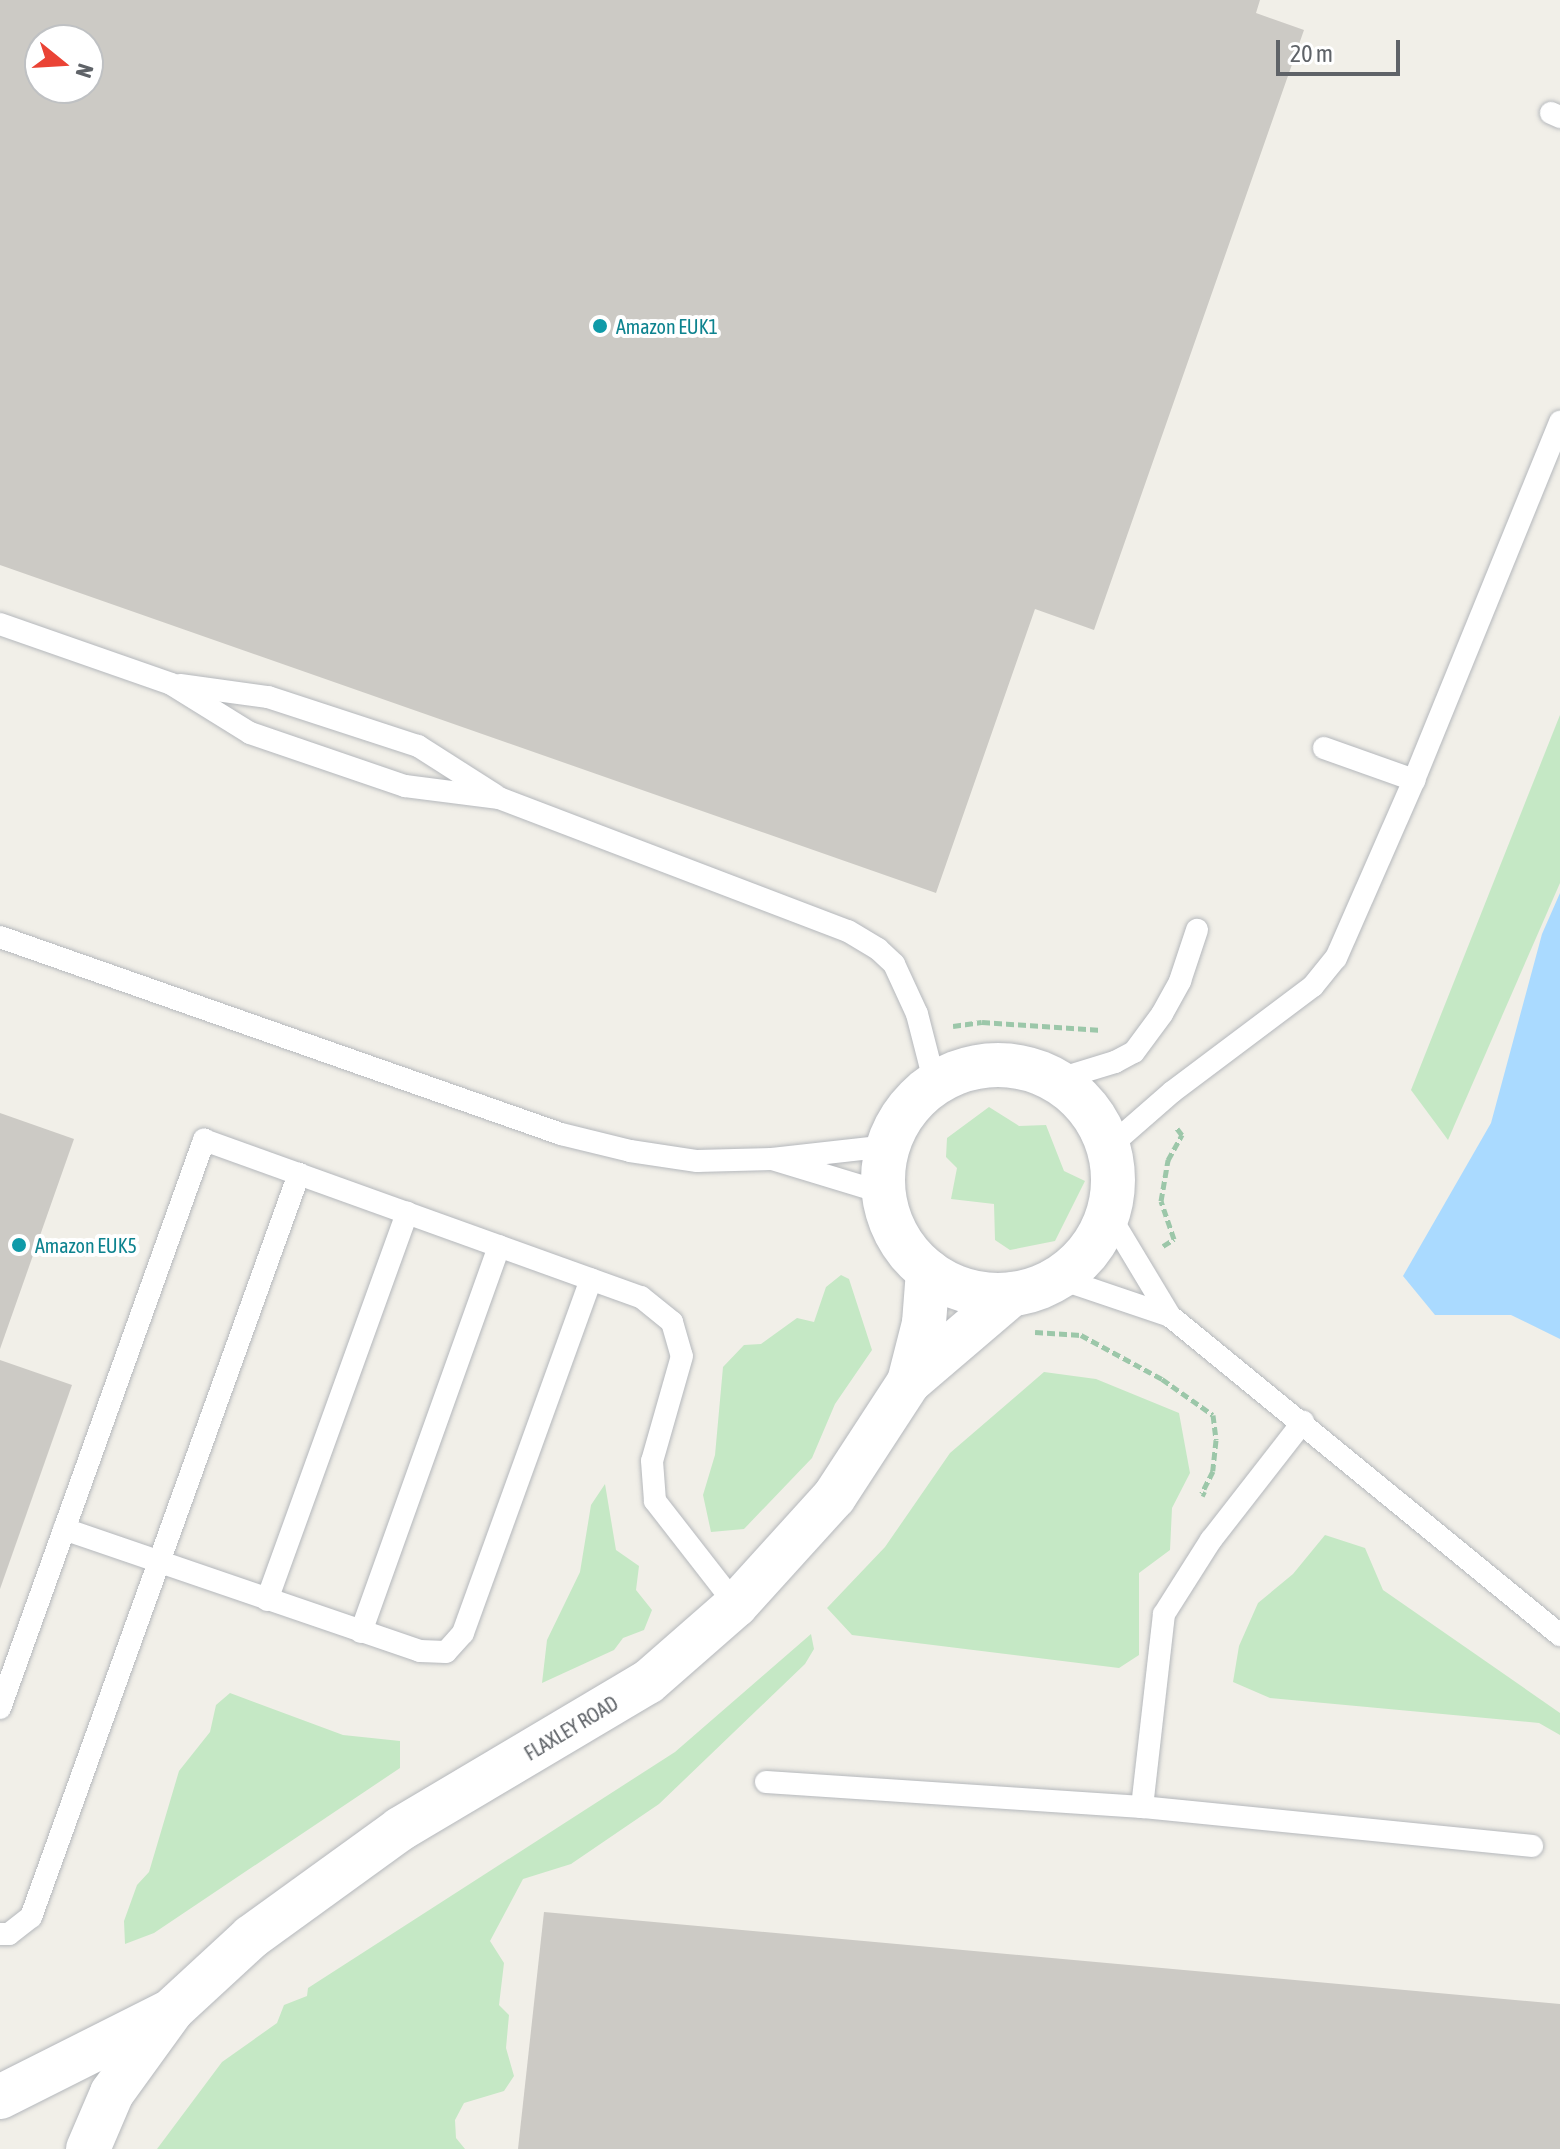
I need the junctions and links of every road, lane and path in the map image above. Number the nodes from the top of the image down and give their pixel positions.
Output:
1 (1560, 422) edge
2 (0, 624) edge
3 (171, 684) junction
4 (1324, 748) dead end
5 (1414, 780) junction
6 (499, 798) junction
7 (1197, 930) dead end
8 (0, 937) edge
9 (944, 1027) dead end
10 (1104, 1030) dead end
11 (1056, 1080) junction
12 (935, 1084) junction
13 (1172, 1123) dead end
14 (888, 1146) junction
15 (1109, 1147) junction
16 (772, 1159) junction
17 (299, 1174) junction
18 (884, 1193) junction
19 (407, 1213) junction
20 (1108, 1213) junction
21 (499, 1246) junction
22 (1159, 1249) dead end
23 (928, 1271) junction
24 (1058, 1278) junction
25 (591, 1279) junction
26 (1012, 1294) junction
27 (1170, 1316) junction
28 (909, 1382) junction
29 (1303, 1422) junction
30 (64, 1529) junction
31 (159, 1561) junction
32 (267, 1600) junction
33 (736, 1605) junction
34 (361, 1632) junction
35 (1560, 1635) edge
36 (0, 1708) edge
37 (766, 1782) dead end
38 (1142, 1807) junction
39 (1532, 1846) dead end
40 (0, 1934) edge
41 (172, 2010) junction
42 (0, 2097) edge
43 (88, 2149) edge

1 - 5 lane
2 - 3 lane
3 - 6 lane
3 - 6 lane
4 - 5 lane
5 - 15 lane
6 - 12 lane
7 - 11 lane
8 - 16 lane
9 - 10 path
11 - 12 street
11 - 15 street
12 - 14 street
13 - 22 path
14 - 16 lane
14 - 18 street
15 - 20 street
16 - 18 lane
17 - 19 lane
17 - 30 lane
17 - 31 lane
18 - 23 street
19 - 21 lane
19 - 32 lane
20 - 24 street
20 - 27 lane
21 - 25 lane
21 - 34 lane
23 - 26 street
23 - 28 street
24 - 26 street
24 - 27 lane
25 - 33 lane
25 - 34 lane
26 - 28 street
27 - 29 lane
28 - 33 street, FLAXLEY ROAD
29 - 35 lane
29 - 38 lane
30 - 31 lane
30 - 36 lane
31 - 32 lane
31 - 40 lane
32 - 34 lane
33 - 41 street, FLAXLEY ROAD
37 - 38 lane
38 - 39 lane
41 - 42 street, FLAXLEY ROAD
41 - 43 street, FLAXLEY ROAD

